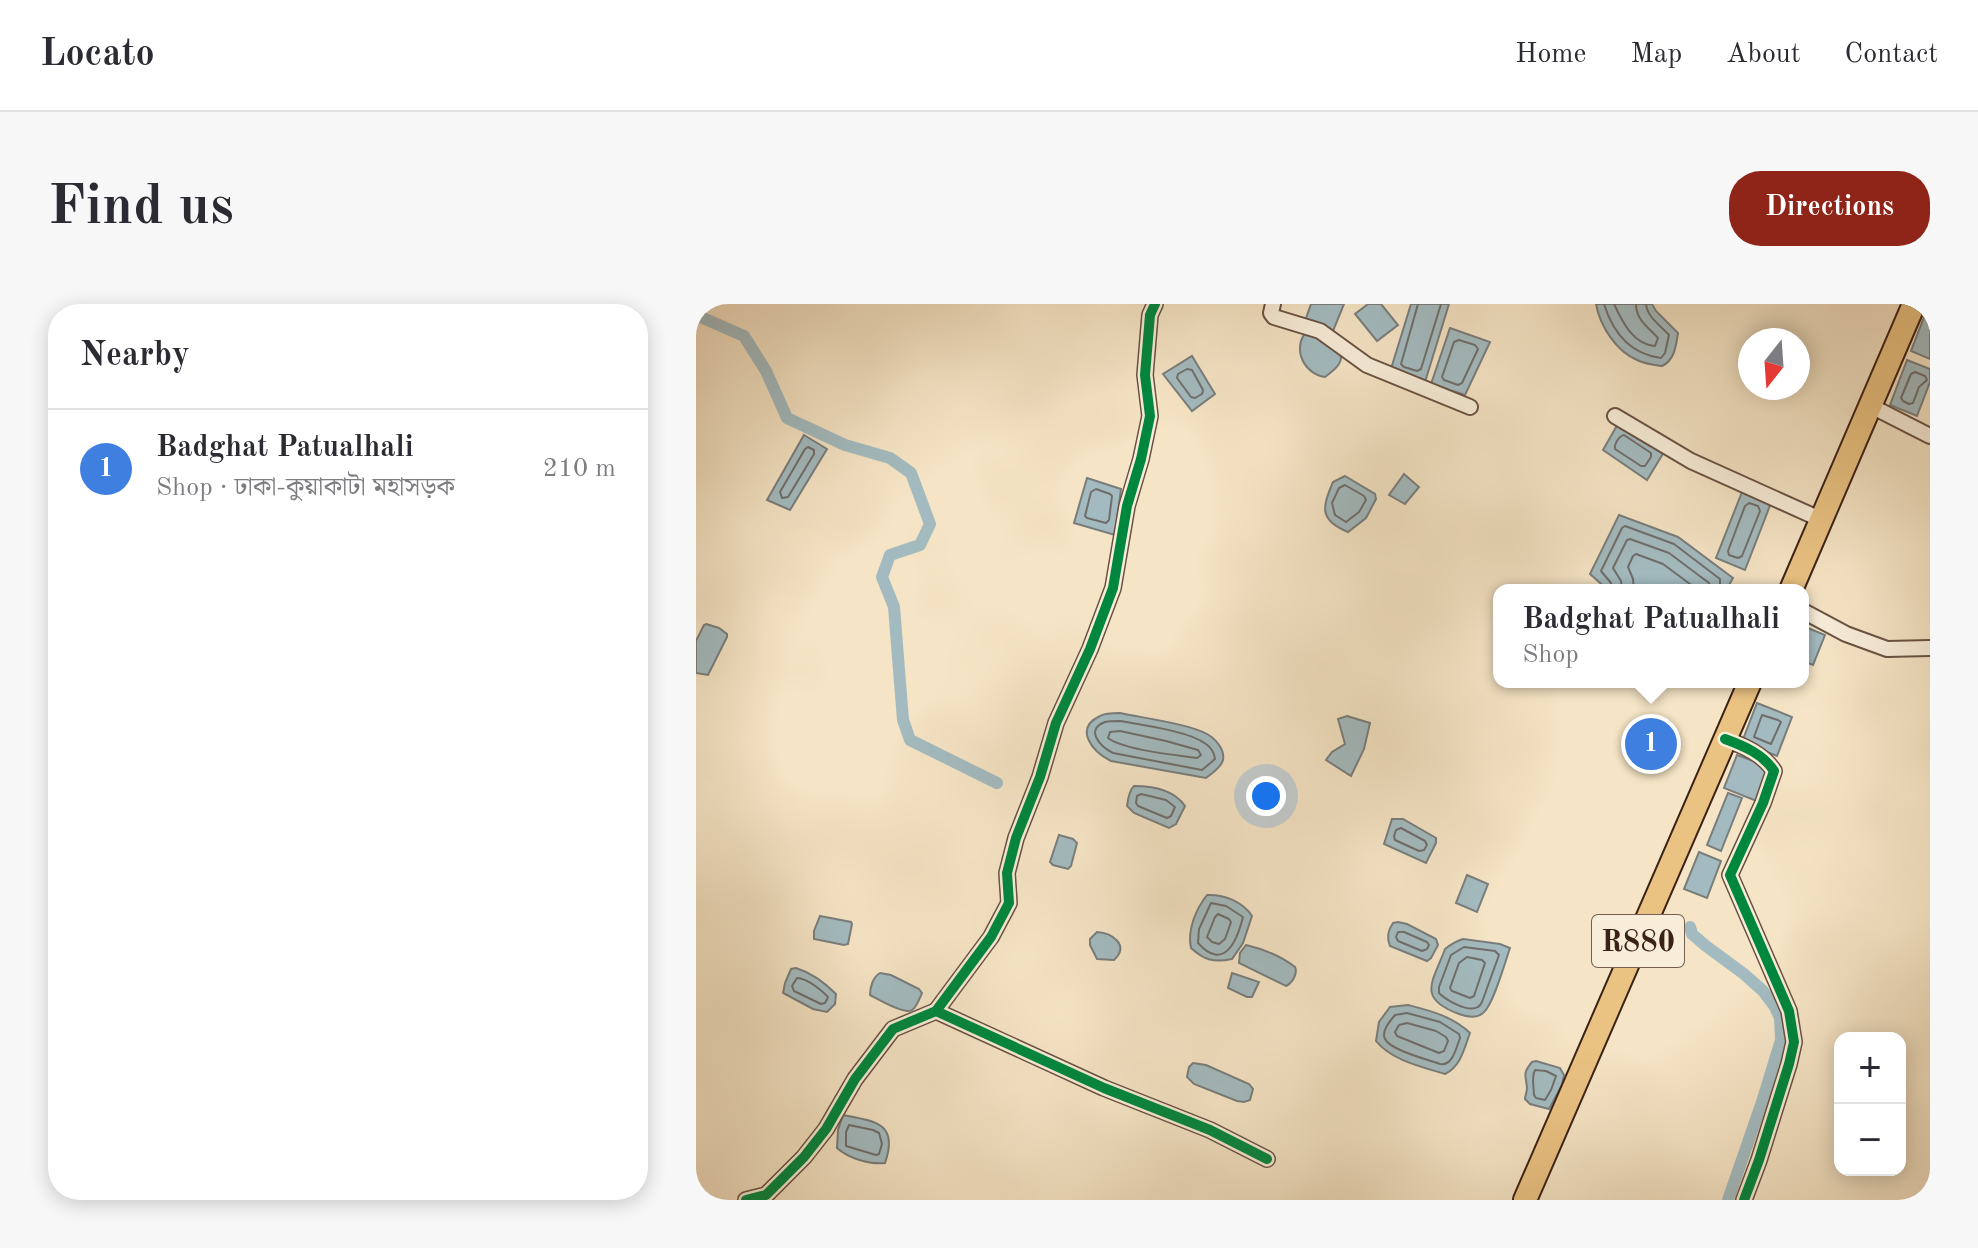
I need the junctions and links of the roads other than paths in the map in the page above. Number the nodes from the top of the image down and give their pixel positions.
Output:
1 (1155, 304) edge
2 (1273, 304) edge
3 (1914, 304) edge
4 (1869, 405) junction
5 (1470, 407) dead end
6 (1615, 416) dead end
7 (1930, 436) edge
8 (1820, 519) junction
9 (1793, 584) edge
10 (1809, 614) edge
11 (1930, 648) edge
12 (1747, 688) edge
13 (1725, 739) junction
14 (936, 1011) junction
15 (1267, 1159) dead end
16 (746, 1200) edge
17 (1525, 1200) edge
18 (1744, 1200) edge

1 - 14 street
2 - 5 street
3 - 4 main road
4 - 7 street
4 - 8 main road
6 - 8 street
8 - 9 main road
10 - 11 street
12 - 13 main road, R880
13 - 17 main road, R880
13 - 18 street
14 - 15 street
14 - 16 street

